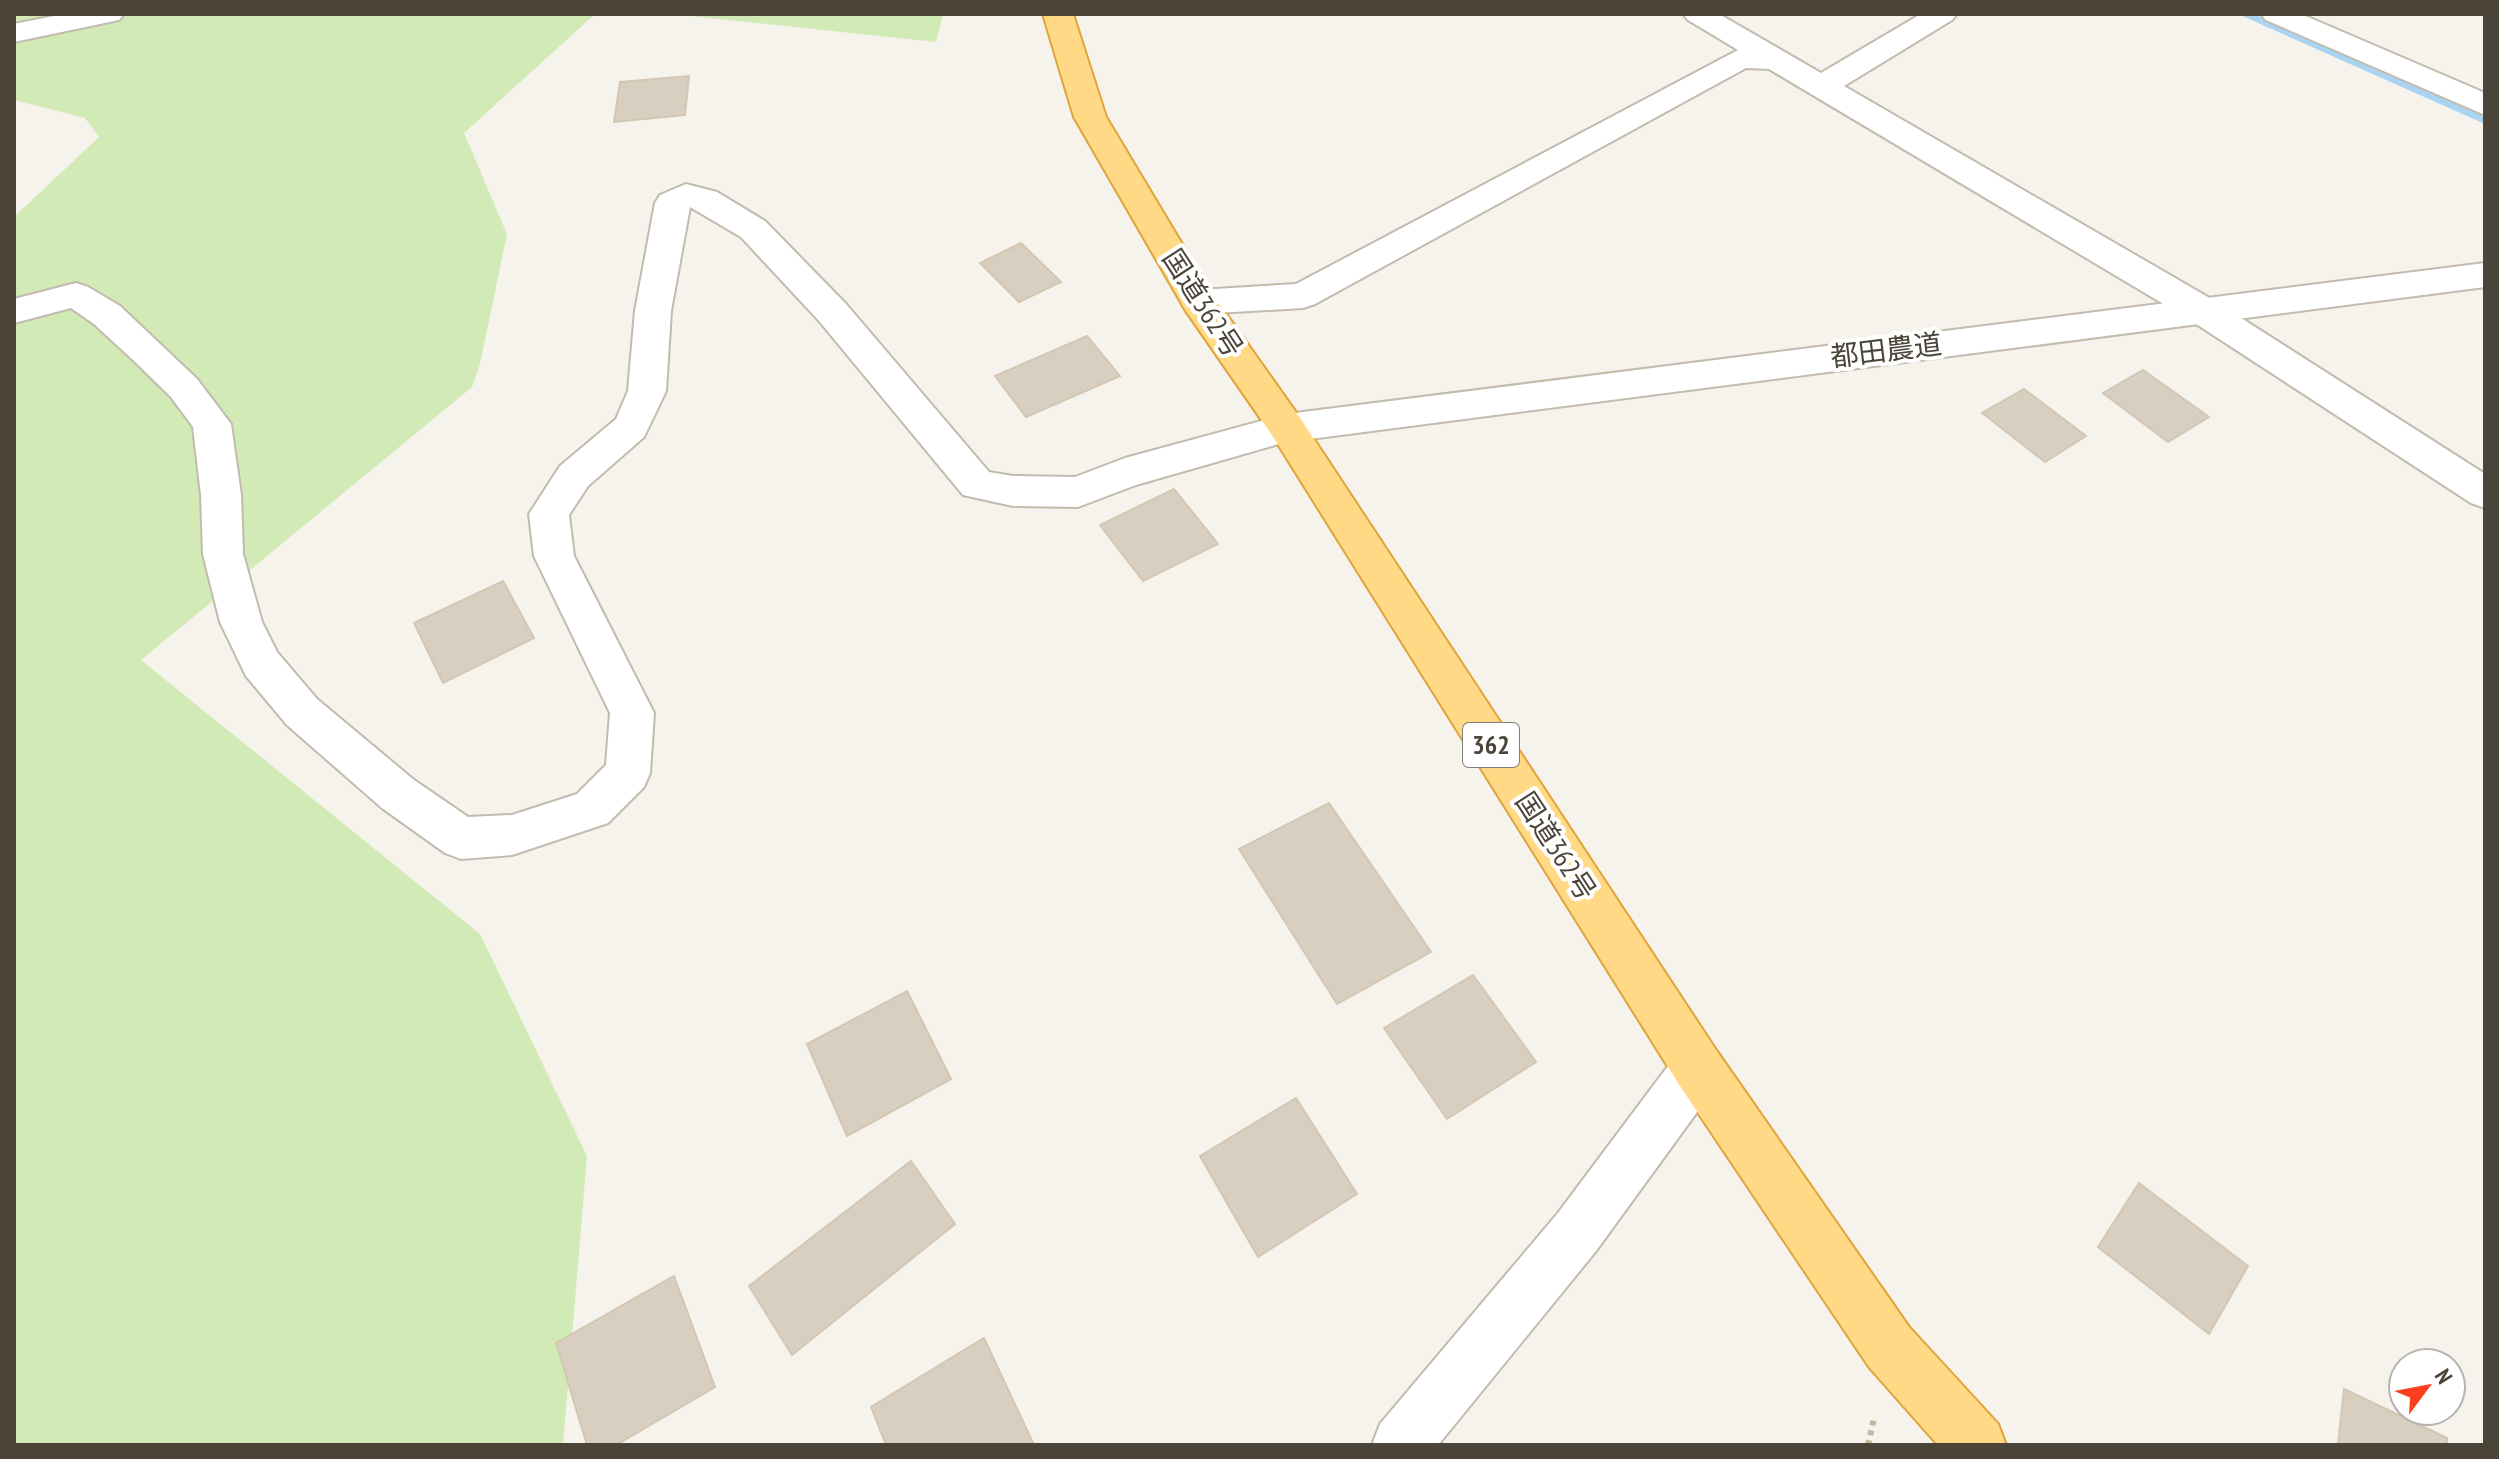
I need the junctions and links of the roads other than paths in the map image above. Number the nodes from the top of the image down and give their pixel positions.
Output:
1 (109, 14) edge
2 (1058, 14) edge
3 (1698, 14) edge
4 (1942, 14) edge
5 (2276, 14) edge
6 (14, 33) edge
7 (1778, 60) junction
8 (1822, 86) junction
9 (2485, 105) edge
10 (2485, 275) edge
11 (1199, 302) junction
12 (2200, 309) junction
13 (14, 311) edge
14 (1287, 428) junction
15 (2485, 493) edge
16 (1698, 1068) junction
17 (1401, 1445) edge
18 (1977, 1445) edge

1 - 6 street
2 - 11 highway, 国道362号 / 362
3 - 7 street
4 - 8 street
5 - 9 street
7 - 8 street
7 - 11 street
8 - 12 street
10 - 12 street, 都田農道
11 - 14 highway, 国道362号 / 362
12 - 14 street, 都田農道
12 - 15 street
13 - 14 street, 都田農道
14 - 16 highway, 国道362号 / 362
16 - 17 street
16 - 18 highway, 国道362号 / 362

